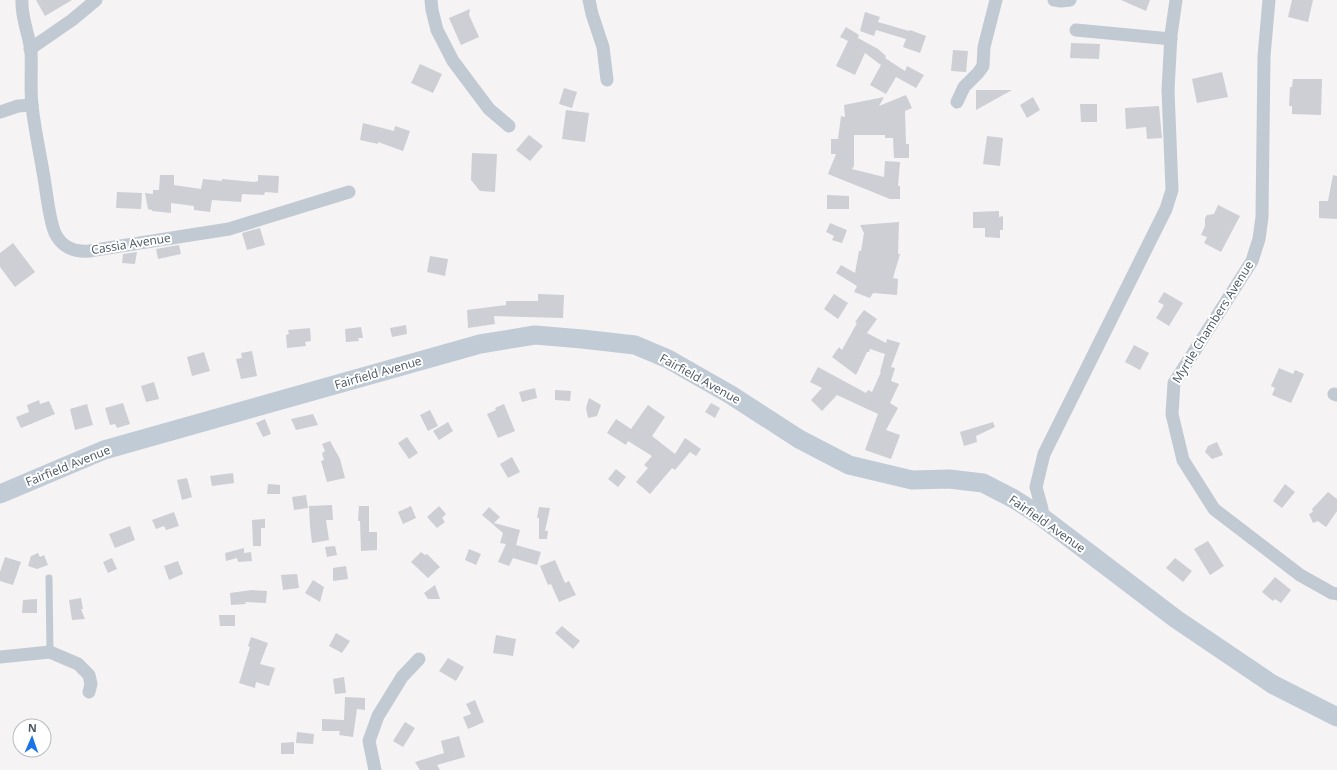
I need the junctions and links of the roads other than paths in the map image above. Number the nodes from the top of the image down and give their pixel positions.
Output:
1 (22, 0) edge
2 (96, 0) edge
3 (431, 0) edge
4 (589, 0) edge
5 (996, 0) edge
6 (1054, 0) edge
7 (1070, 0) edge
8 (1176, 0) edge
9 (1269, 0) edge
10 (1076, 30) dead end
11 (1171, 39) junction
12 (30, 49) junction
13 (607, 80) dead end
14 (957, 102) dead end
15 (32, 105) junction
16 (0, 112) edge
17 (509, 126) dead end
18 (349, 192) dead end
19 (0, 494) edge
20 (1039, 515) junction
21 (49, 578) dead end
22 (1337, 594) edge
23 (50, 652) junction
24 (0, 657) edge
25 (419, 659) dead end
26 (89, 692) dead end
27 (1337, 717) edge
28 (375, 770) edge

1 - 12 street, Cassia Avenue
2 - 12 street
3 - 17 street
4 - 13 street
5 - 14 street
6 - 7 street
8 - 11 street
9 - 22 street, Myrtle Chambers Avenue
10 - 11 street
11 - 20 street
12 - 15 street, Cassia Avenue
15 - 16 street
15 - 18 street, Cassia Avenue
19 - 20 street, Fairfield Avenue
20 - 27 street, Fairfield Avenue
21 - 23 lane
23 - 24 street
23 - 26 street
25 - 28 street

